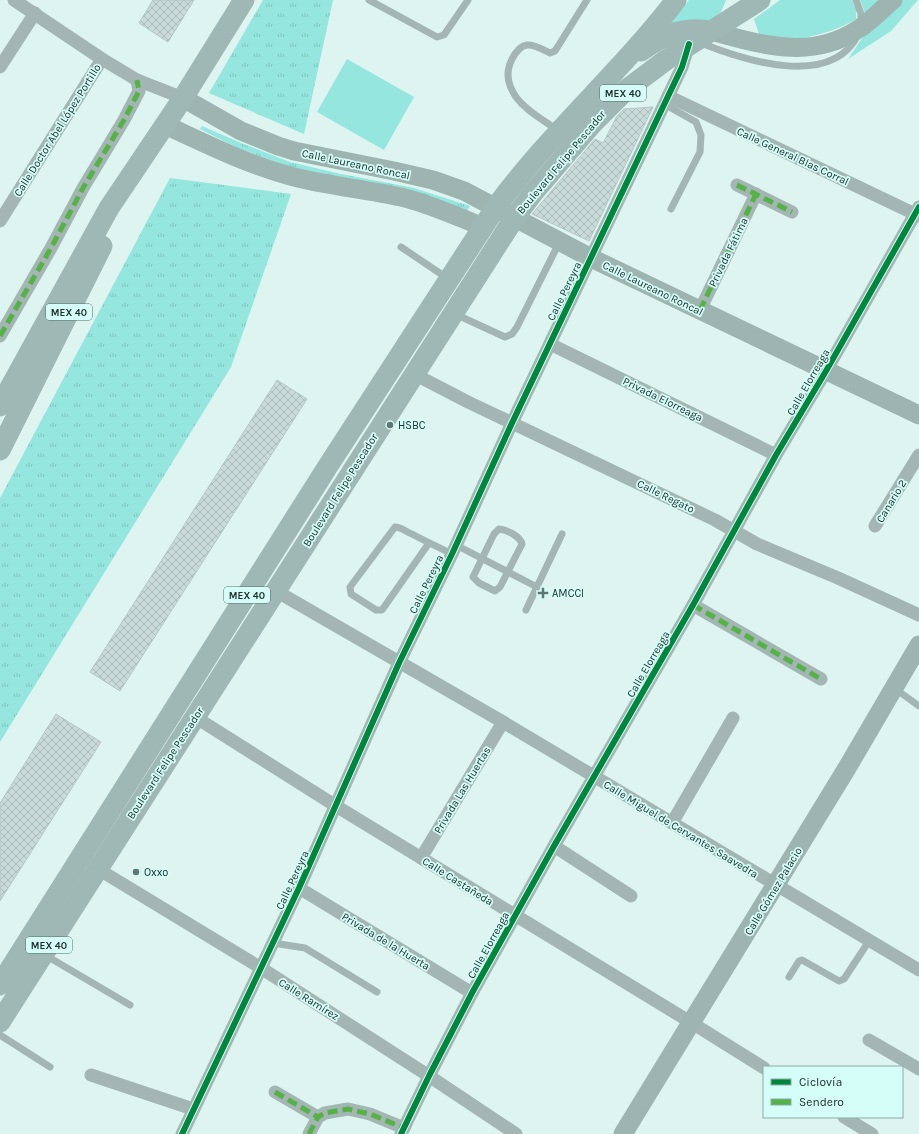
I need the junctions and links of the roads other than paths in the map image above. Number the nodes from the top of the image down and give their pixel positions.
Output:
1 (14, 0) edge
2 (244, 0) edge
3 (369, 0) edge
4 (468, 0) edge
5 (587, 0) edge
6 (760, 0) edge
7 (856, 0) edge
8 (893, 0) edge
9 (675, 2) edge
10 (734, 9) edge
11 (35, 13) junction
12 (861, 28) junction
13 (699, 38) junction
14 (102, 59) junction
15 (0, 67) edge
16 (620, 67) junction
17 (137, 80) junction
18 (183, 98) junction
19 (666, 100) junction
20 (165, 125) junction
21 (559, 131) junction
22 (133, 172) junction
23 (737, 184) dead end
24 (756, 194) junction
25 (496, 207) junction
26 (671, 209) dead end
27 (792, 212) dead end
28 (918, 212) edge
29 (515, 217) junction
30 (1, 219) edge
31 (483, 227) junction
32 (560, 241) junction
33 (400, 247) dead end
34 (591, 258) junction
35 (449, 280) junction
36 (700, 310) junction
37 (453, 313) junction
38 (0, 336) edge
39 (550, 344) junction
40 (826, 372) junction
41 (414, 374) junction
42 (0, 406) edge
43 (919, 415) edge
44 (512, 423) junction
45 (0, 450) edge
46 (776, 455) junction
47 (919, 455) edge
48 (875, 526) dead end
49 (734, 530) junction
50 (562, 534) dead end
51 (430, 542) junction
52 (454, 549) junction
53 (481, 558) junction
54 (508, 572) junction
55 (537, 587) junction
56 (276, 591) junction
57 (693, 605) junction
58 (526, 610) dead end
59 (919, 615) edge
60 (919, 645) edge
61 (399, 662) junction
62 (821, 679) dead end
63 (894, 688) junction
64 (919, 706) edge
65 (195, 717) junction
66 (733, 718) dead end
67 (503, 722) junction
68 (594, 777) junction
69 (336, 806) junction
70 (672, 823) junction
71 (87, 846) junction
72 (554, 846) junction
73 (421, 858) junction
74 (98, 868) junction
75 (776, 886) junction
76 (299, 888) junction
77 (631, 896) dead end
78 (515, 916) junction
79 (869, 941) junction
80 (273, 943) junction
81 (43, 954) junction
82 (261, 968) junction
83 (919, 970) edge
84 (789, 977) dead end
85 (0, 985) edge
86 (377, 992) dead end
87 (472, 993) junction
88 (130, 1005) dead end
89 (0, 1022) edge
90 (692, 1023) junction
91 (0, 1035) edge
92 (869, 1040) dead end
93 (50, 1067) dead end
94 (763, 1067) edge
95 (919, 1069) edge
96 (91, 1075) dead end
97 (429, 1076) junction
98 (275, 1092) dead end
99 (193, 1109) junction
100 (318, 1117) junction
101 (846, 1118) edge
102 (403, 1131) edge
103 (182, 1134) edge
104 (309, 1134) edge
105 (516, 1134) edge
106 (623, 1134) edge
107 (872, 1134) edge

1 - 11 street
2 - 18 main road, MEX 40
3 - 4 lane
5 - 21 lane
6 - 10 main road, Boulevard Felipe Pescador / MEX 40
7 - 12 lane
8 - 12 street
9 - 16 main road, Boulevard Felipe Pescador / MEX 40
10 - 13 main road, Boulevard Felipe Pescador / MEX 40
11 - 14 street
11 - 15 street
12 - 13 street
13 - 16 main road
13 - 19 street, Calle Pereyra
13 - 29 main road, Boulevard Felipe Pescador / MEX 40
14 - 17 street
14 - 30 street, Calle Doctor Abel López Portillo
16 - 21 main road, Boulevard Felipe Pescador / MEX 40
17 - 18 street
17 - 38 street
18 - 20 main road, MEX 40
18 - 25 street, Calle Laureano Roncal
19 - 26 lane
19 - 28 street, Calle General Blas Corral
19 - 34 street, Calle Pereyra
20 - 22 main road, MEX 40
20 - 31 street
21 - 25 main road, Boulevard Felipe Pescador / MEX 40
22 - 42 main road
22 - 45 main road, MEX 40
23 - 24 street
24 - 27 street
24 - 36 street, Privada Fátima
25 - 29 street, Calle Laureano Roncal
25 - 31 main road, Boulevard Felipe Pescador / MEX 40
28 - 40 street, Calle Elorreaga
29 - 32 street, Calle Laureano Roncal
29 - 37 main road, Boulevard Felipe Pescador / MEX 40
31 - 35 main road, Boulevard Felipe Pescador / MEX 40
32 - 34 street, Calle Laureano Roncal
32 - 37 lane
33 - 35 lane
34 - 36 street, Calle Laureano Roncal
34 - 39 street, Calle Pereyra
35 - 71 main road, Boulevard Felipe Pescador / MEX 40
36 - 40 street, Calle Laureano Roncal
37 - 41 main road, Boulevard Felipe Pescador / MEX 40
39 - 44 street, Calle Pereyra
39 - 46 street, Privada Elorreaga
40 - 43 street, Calle Laureano Roncal
40 - 46 street, Calle Elorreaga
41 - 44 street, Calle Regato
41 - 56 main road, Boulevard Felipe Pescador / MEX 40
44 - 49 street, Calle Regato
44 - 52 street, Calle Pereyra
46 - 49 street, Calle Elorreaga
47 - 48 street, Canario 2
49 - 57 street, Calle Elorreaga
49 - 59 street, Calle Regato
50 - 55 lane
51 - 51 lane
51 - 52 lane
52 - 53 lane
52 - 61 street, Calle Pereyra
53 - 54 lane
53 - 54 lane
53 - 54 lane
54 - 55 lane
55 - 58 lane
56 - 61 street, Calle Miguel de Cervantes Saavedra
56 - 65 main road, Boulevard Felipe Pescador / MEX 40
57 - 62 street
57 - 68 street, Calle Elorreaga
60 - 63 street, Calle Gómez Palacio
61 - 67 street, Calle Miguel de Cervantes Saavedra
61 - 69 street, Calle Pereyra
63 - 64 lane
63 - 75 street, Calle Gómez Palacio
65 - 69 street, Calle Castañeda
65 - 74 main road, Boulevard Felipe Pescador / MEX 40
66 - 70 street
67 - 68 street, Calle Miguel de Cervantes Saavedra
67 - 73 street, Privada Las Huertas
68 - 70 street, Calle Miguel de Cervantes Saavedra
68 - 72 street, Calle Elorreaga
69 - 73 street, Calle Castañeda
69 - 76 street, Calle Pereyra
70 - 75 street, Calle Miguel de Cervantes Saavedra
71 - 74 main road
71 - 85 main road, Boulevard Felipe Pescador / MEX 40
72 - 77 street
72 - 78 street, Calle Elorreaga
73 - 78 street, Calle Castañeda
74 - 81 main road, Boulevard Felipe Pescador / MEX 40
74 - 82 street, Calle Ramírez
75 - 79 street, Calle Miguel de Cervantes Saavedra
75 - 90 street, Calle Gómez Palacio
76 - 80 street, Calle Pereyra
76 - 87 street, Privada de la Huerta
78 - 87 street, Calle Elorreaga
78 - 90 street, Calle Castañeda
79 - 83 street, Calle Miguel de Cervantes Saavedra
79 - 84 lane
80 - 82 street, Calle Pereyra
80 - 86 lane
81 - 88 lane
81 - 89 main road, Boulevard Felipe Pescador / MEX 40
82 - 97 street, Calle Ramírez
82 - 99 street, Calle Pereyra
87 - 97 street, Calle Elorreaga
90 - 94 street, Calle Castañeda
90 - 106 street, Calle Gómez Palacio
91 - 93 lane
92 - 95 street
96 - 99 street
97 - 102 street, Calle Elorreaga
97 - 105 street, Calle Ramírez
98 - 100 street
99 - 103 street, Calle Pereyra
100 - 102 street
100 - 104 street
101 - 107 street

